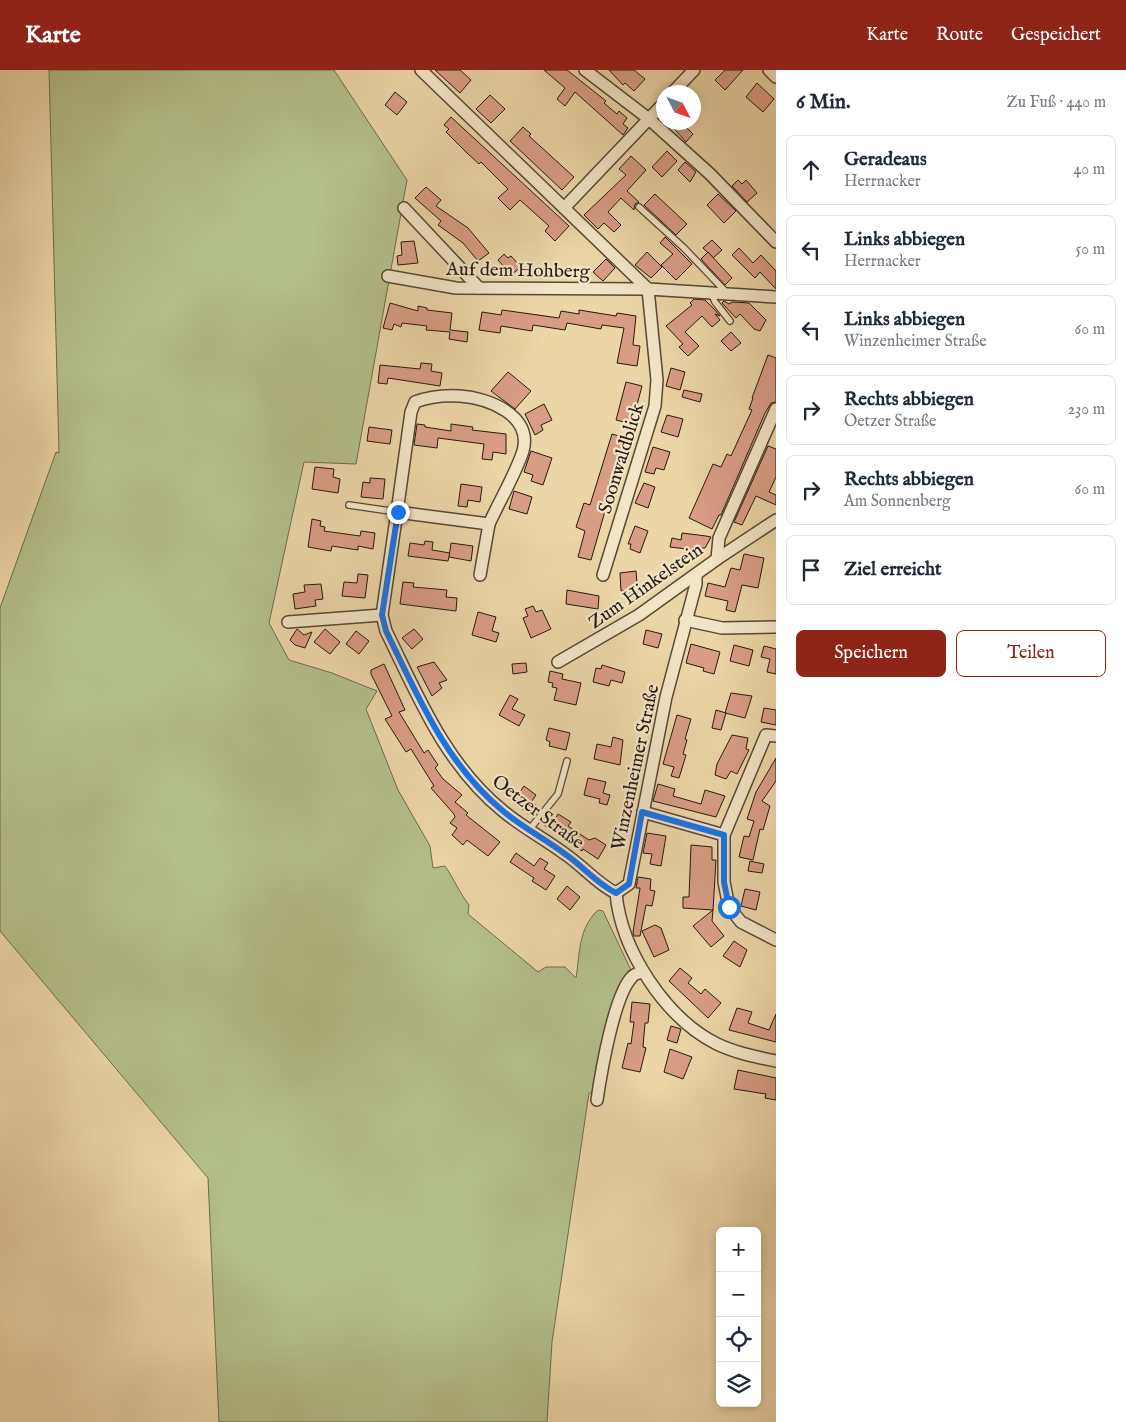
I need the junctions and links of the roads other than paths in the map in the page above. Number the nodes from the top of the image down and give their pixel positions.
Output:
1 (421, 70) edge
2 (585, 70) edge
3 (694, 70) edge
4 (769, 70) edge
5 (776, 77) edge
6 (680, 85) edge
7 (656, 112) edge
8 (649, 119) junction
9 (639, 207) dead end
10 (404, 208) dead end
11 (564, 208) junction
12 (776, 242) edge
13 (388, 276) dead end
14 (479, 288) junction
15 (648, 289) junction
16 (711, 291) junction
17 (726, 292) junction
18 (776, 297) edge
19 (730, 321) dead end
20 (776, 409) edge
21 (350, 505) dead end
22 (398, 512) junction
23 (776, 520) edge
24 (489, 524) junction
25 (717, 559) junction
26 (480, 575) dead end
27 (603, 575) dead end
28 (696, 575) junction
29 (382, 615) junction
30 (686, 620) junction
31 (288, 622) dead end
32 (776, 627) edge
33 (558, 662) dead end
34 (776, 736) edge
35 (567, 760) dead end
36 (642, 812) junction
37 (529, 830) junction
38 (724, 835) junction
39 (616, 893) junction
40 (776, 940) edge
41 (642, 972) junction
42 (776, 1061) edge
43 (597, 1100) dead end

1 - 11 street
2 - 8 street
3 - 6 street
4 - 5 street
7 - 8 street
8 - 11 street
8 - 12 street
9 - 17 lane
10 - 14 street
11 - 15 street
13 - 14 street, Auf dem Hohberg
14 - 15 street, Auf dem Hohberg
15 - 16 street, Auf dem Hohberg
15 - 27 street, Soonwaldblick
16 - 17 street, Auf dem Hohberg
16 - 19 lane
17 - 18 street, Auf dem Hohberg
20 - 25 street, Zum Hinkelstein
21 - 22 lane
22 - 24 street
22 - 24 street
22 - 29 street
23 - 25 street
24 - 26 street
25 - 28 street, Zum Hinkelstein
28 - 30 street, Winzenheimer Straße
28 - 33 street, Zum Hinkelstein
29 - 31 street
29 - 37 street, Oetzer Straße
30 - 32 street
30 - 36 street, Winzenheimer Straße
34 - 38 street
35 - 37 lane
36 - 38 street
36 - 39 street, Winzenheimer Straße
37 - 39 street, Oetzer Straße
38 - 40 street
39 - 41 street
41 - 42 street
41 - 43 street

